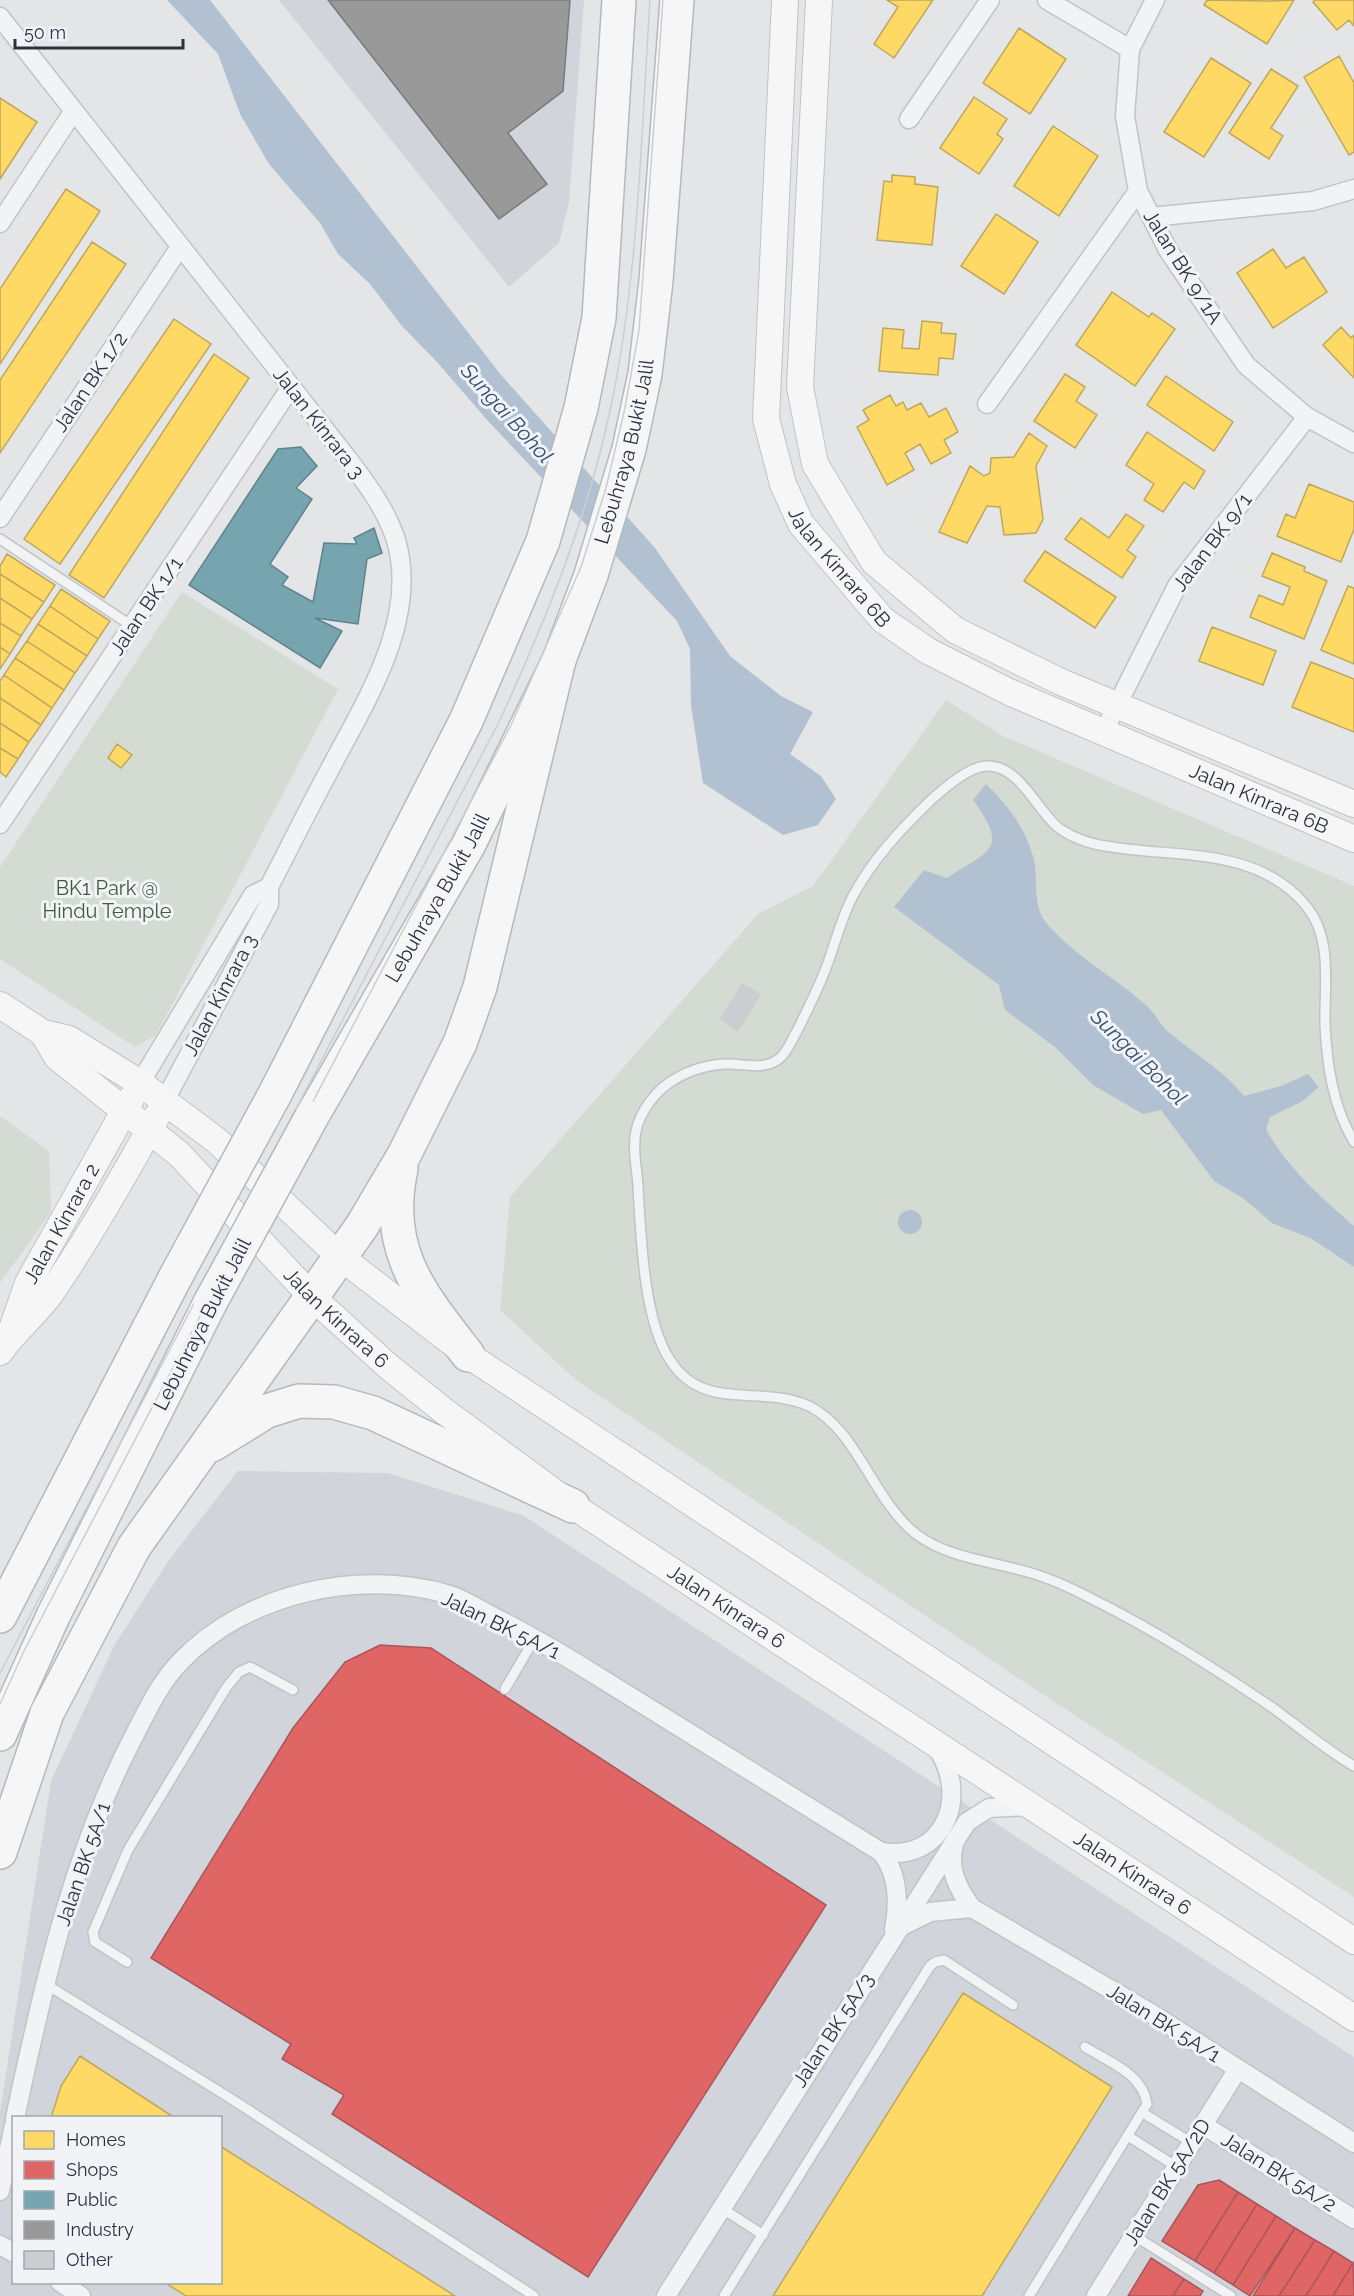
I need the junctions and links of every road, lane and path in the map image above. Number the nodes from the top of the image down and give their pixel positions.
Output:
1 (619, 0) edge
2 (677, 0) edge
3 (785, 0) edge
4 (819, 0) edge
5 (990, 0) edge
6 (1047, 0) edge
7 (1155, 0) edge
8 (0, 16) edge
9 (1130, 49) junction
10 (73, 112) junction
11 (909, 119) dead end
12 (1354, 189) edge
13 (1138, 191) junction
14 (1151, 217) junction
15 (0, 223) edge
16 (180, 247) junction
17 (291, 387) junction
18 (987, 404) dead end
19 (1307, 417) junction
20 (1354, 443) edge
21 (0, 518) edge
22 (0, 539) edge
23 (132, 626) junction
24 (559, 660) junction
25 (1116, 706) junction
26 (1103, 733) junction
27 (1354, 804) edge
28 (0, 824) edge
29 (1354, 839) edge
30 (269, 887) junction
31 (0, 1005) edge
32 (43, 1033) junction
33 (140, 1083) junction
34 (164, 1102) junction
35 (124, 1112) junction
36 (149, 1130) junction
37 (1354, 1142) edge
38 (404, 1155) junction
39 (339, 1256) junction
40 (311, 1296) junction
41 (5, 1345) edge
42 (468, 1355) junction
43 (196, 1456) junction
44 (573, 1506) junction
45 (0, 1616) edge
46 (535, 1638) junction
47 (505, 1689) dead end
48 (293, 1690) dead end
49 (0, 1734) edge
50 (932, 1740) junction
51 (1354, 1766) edge
52 (1030, 1806) junction
53 (957, 1836) junction
54 (0, 1852) edge
55 (881, 1852) junction
56 (972, 1908) junction
57 (895, 1932) junction
58 (1354, 1941) edge
59 (127, 1962) dead end
60 (44, 1983) junction
61 (1013, 2005) dead end
62 (1354, 2018) edge
63 (1085, 2047) dead end
64 (1238, 2069) junction
65 (1143, 2113) junction
66 (15, 2116) edge
67 (1203, 2125) junction
68 (12, 2134) edge
69 (1128, 2136) junction
70 (1192, 2143) junction
71 (1354, 2144) edge
72 (1177, 2167) junction
73 (0, 2191) edge
74 (720, 2208) junction
75 (1354, 2219) edge
76 (763, 2235) junction
77 (1133, 2235) junction
78 (62, 2284) edge
79 (81, 2296) edge
80 (534, 2296) edge
81 (666, 2296) edge
82 (724, 2296) edge
83 (1029, 2296) edge
84 (1096, 2296) edge
85 (1231, 2296) edge

1 - 45 highway, bridge
2 - 24 highway, Lebuhraya Bukit Jalil
3 - 26 street, Jalan Kinrara 6B
4 - 25 street, Jalan Kinrara 6B
5 - 11 street
6 - 9 street
7 - 9 street, Jalan BK 9/1A
8 - 10 street, Jalan Kinrara 3
9 - 13 street, Jalan BK 9/1A
10 - 15 street
10 - 16 street, Jalan Kinrara 3
12 - 14 street
13 - 14 street, Jalan BK 9/1A
13 - 18 street
14 - 19 street, Jalan BK 9/1A
16 - 17 street, Jalan Kinrara 3
16 - 21 street, Jalan BK 1/2
17 - 23 street, Jalan BK 1/1
17 - 30 street, Jalan Kinrara 3
19 - 20 street, Jalan BK 9/1A
19 - 25 street, Jalan BK 9/1
22 - 23 lane
23 - 28 street, Jalan BK 1/1
24 - 38 highway
24 - 49 highway, Lebuhraya Bukit Jalil, bridge
25 - 26 street, Jalan BK 9/1
25 - 27 street, Jalan Kinrara 6B
26 - 29 street, Jalan Kinrara 6B
30 - 33 street, Jalan Kinrara 3
30 - 34 street, Jalan Kinrara 3
31 - 32 street
32 - 33 street
32 - 35 street, Jalan Kinrara 6
33 - 34 street
33 - 35 street, Jalan Kinrara 2
34 - 36 street, Jalan Kinrara 2
34 - 39 street
35 - 36 street, Jalan Kinrara 6
35 - 41 street, Jalan Kinrara 2
36 - 40 street, Jalan Kinrara 6
36 - 41 street, Jalan Kinrara 2
37 - 51 lane
38 - 39 highway
38 - 42 highway
39 - 40 highway
39 - 42 street
40 - 43 highway
40 - 44 street, Jalan Kinrara 6
42 - 58 street
43 - 44 highway
43 - 54 highway
44 - 50 street, Jalan Kinrara 6
46 - 47 lane
46 - 55 street, Jalan BK 5A/1
46 - 60 street, Jalan BK 5A/1
48 - 59 lane
50 - 52 street, Jalan Kinrara 6
50 - 55 street
52 - 53 street, Jalan BK 5A/3
52 - 62 street, Jalan Kinrara 6
53 - 56 street, Jalan BK 5A/1
53 - 57 street, Jalan BK 5A/3
55 - 57 street
56 - 57 street
56 - 64 street, Jalan BK 5A/1
57 - 74 street, Jalan BK 5A/3
60 - 66 street, Jalan BK 5A/1
60 - 80 lane
61 - 76 lane
63 - 65 lane
64 - 67 street, Jalan BK 5A/2D
64 - 71 street, Jalan BK 5A/1
65 - 69 lane
65 - 70 lane
67 - 70 street, Jalan BK 5A/2D
67 - 75 street, Jalan BK 5A/2
68 - 73 street
69 - 72 lane
69 - 83 lane
70 - 72 street, Jalan BK 5A/2D
72 - 77 street, Jalan BK 5A/2D
74 - 76 lane
74 - 81 street, Jalan BK 5A/3
76 - 82 lane
77 - 84 street, Jalan BK 5A/2D
77 - 85 lane
78 - 79 street

